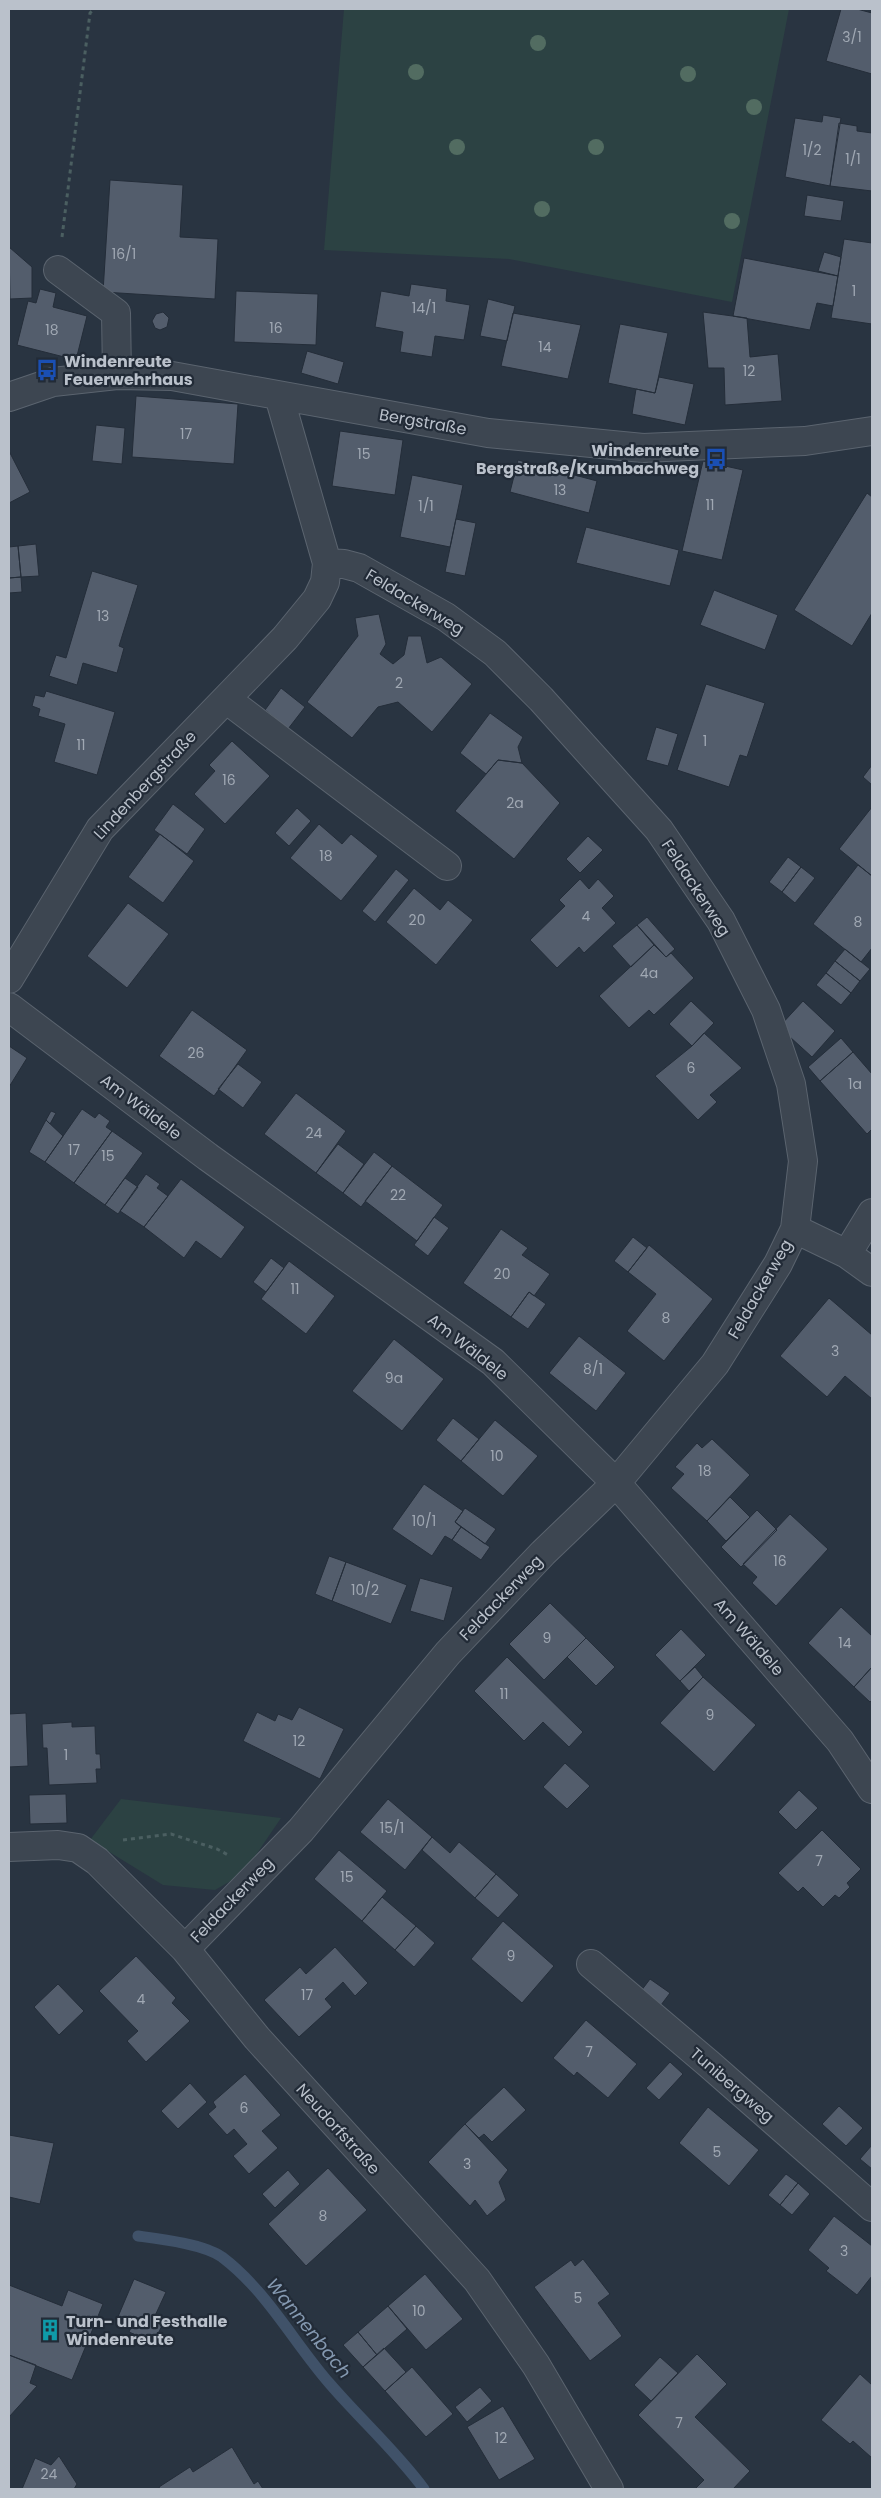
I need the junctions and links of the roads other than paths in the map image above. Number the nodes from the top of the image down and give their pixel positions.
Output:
1 (58, 270) road end
2 (117, 375) junction
3 (9, 396) edge
4 (279, 396) junction
5 (872, 431) edge
6 (327, 563) junction
7 (226, 699) junction
8 (447, 866) dead end
9 (9, 979) edge
10 (9, 1007) edge
11 (872, 1213) edge
12 (795, 1229) junction
13 (847, 1254) junction
14 (872, 1272) edge
15 (616, 1483) junction
16 (872, 1789) edge
17 (9, 1847) edge
18 (185, 1949) junction
19 (591, 1964) dead end
20 (872, 2207) edge
21 (609, 2489) edge

1 - 2 street
2 - 3 street, Bergstraße
2 - 4 street, Bergstraße
4 - 5 street, Bergstraße
4 - 6 street, Lindenbergstraße
6 - 7 street, Lindenbergstraße
6 - 12 street, Feldackerweg
7 - 8 street
7 - 9 street, Lindenbergstraße
10 - 15 street, Am Wäldele
11 - 13 street
12 - 13 street
12 - 15 street, Feldackerweg
13 - 14 street
15 - 16 street, Am Wäldele
15 - 18 street, Feldackerweg
17 - 18 street, Neudorfstraße
18 - 21 street, Neudorfstraße
19 - 20 street, Tunibergweg

